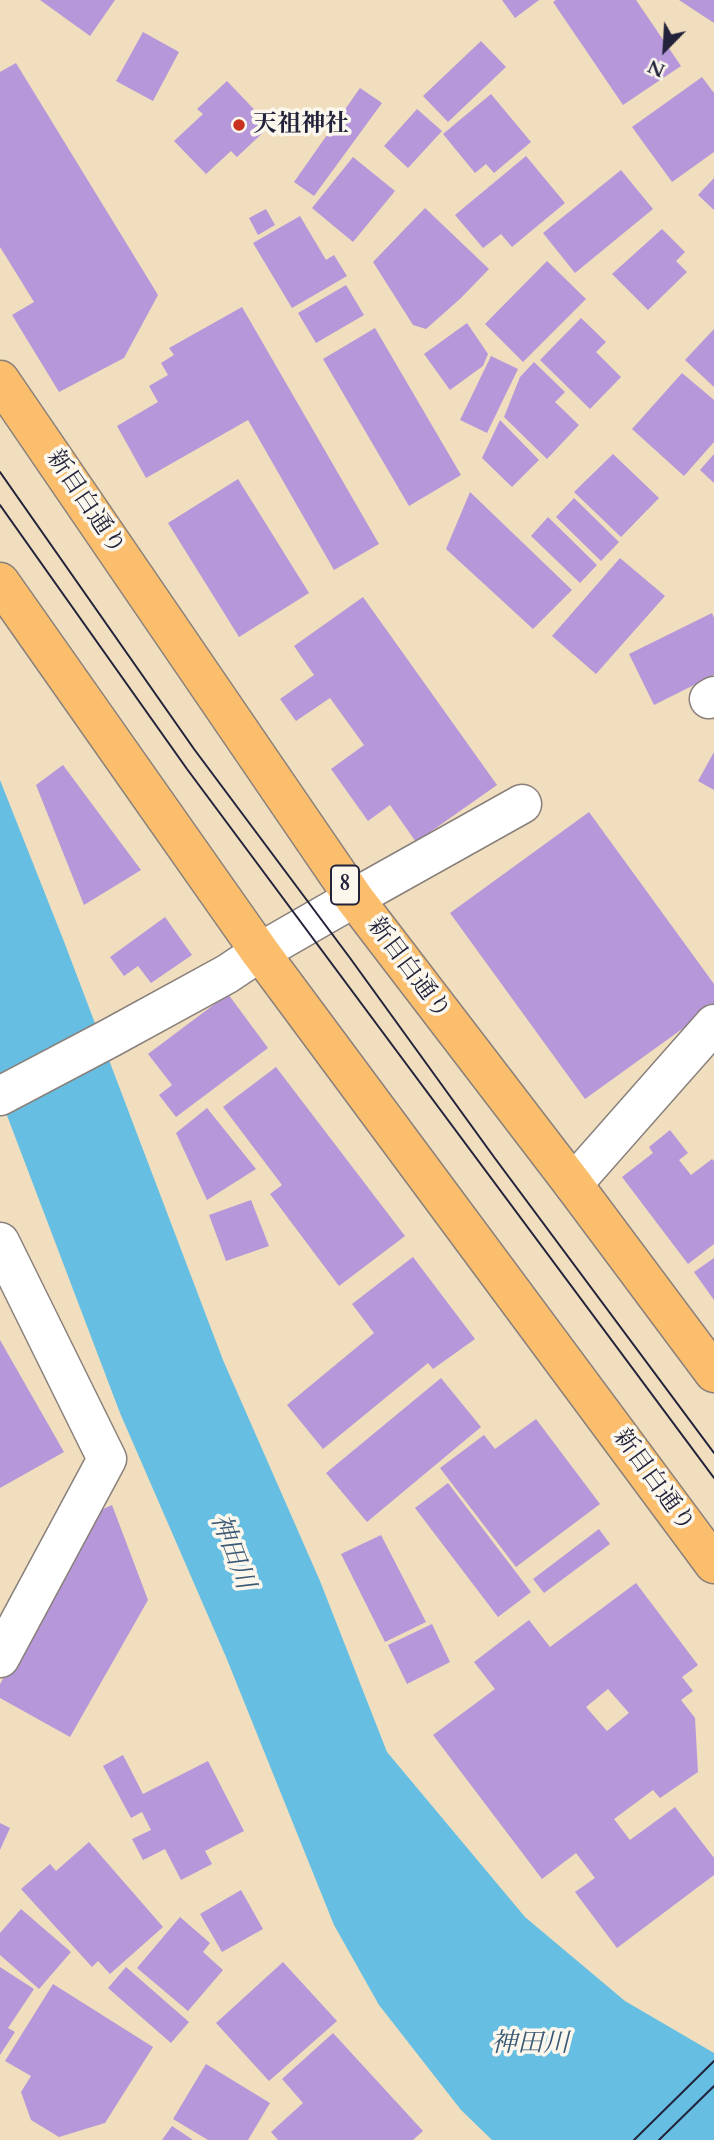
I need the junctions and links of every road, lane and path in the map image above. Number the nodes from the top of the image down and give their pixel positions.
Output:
1 (0, 380) edge
2 (0, 582) edge
3 (522, 804) dead end
4 (354, 898) junction
5 (260, 952) junction
6 (714, 1024) edge
7 (0, 1096) edge
8 (573, 1184) junction
9 (0, 1242) edge
10 (714, 1373) edge
11 (714, 1564) edge
12 (0, 1658) edge

1 - 4 main road, 新目白通り / 8
2 - 5 main road, 新目白通り
3 - 4 street
4 - 5 street
4 - 8 main road, 新目白通り / 8
5 - 7 street
5 - 11 main road, 新目白通り
6 - 8 street
8 - 10 main road, 新目白通り / 8
9 - 12 street

